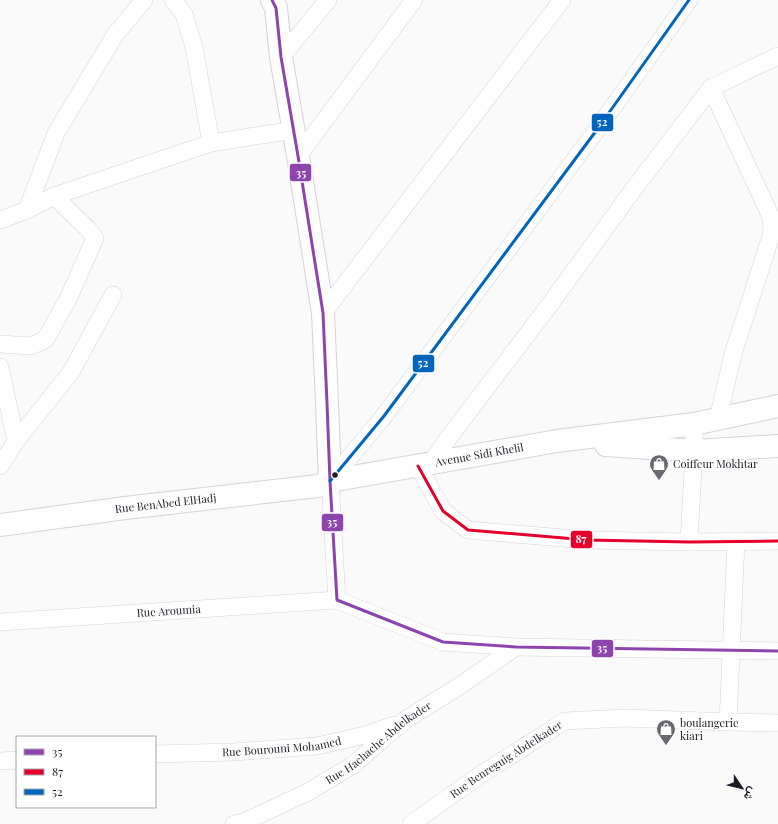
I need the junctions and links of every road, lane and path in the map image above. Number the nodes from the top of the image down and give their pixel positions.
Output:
1 (144, 0) edge
2 (173, 0) edge
3 (272, 0) edge
4 (328, 0) edge
5 (414, 0) edge
6 (562, 0) edge
7 (689, 0) edge
8 (778, 56) edge
9 (281, 57) junction
10 (711, 88) junction
11 (294, 130) junction
12 (211, 144) junction
13 (298, 156) junction
14 (54, 196) junction
15 (27, 210) junction
16 (0, 220) edge
17 (775, 239) edge
18 (113, 295) dead end
19 (323, 313) junction
20 (0, 344) edge
21 (0, 367) edge
22 (778, 406) edge
23 (718, 419) junction
24 (694, 424) junction
25 (16, 441) junction
26 (557, 441) junction
27 (778, 446) edge
28 (694, 451) junction
29 (425, 465) junction
30 (0, 466) edge
31 (330, 481) junction
32 (0, 525) edge
33 (778, 541) edge
34 (689, 542) junction
35 (736, 542) junction
36 (337, 600) junction
37 (0, 622) edge
38 (516, 647) junction
39 (731, 650) junction
40 (778, 651) edge
41 (405, 720) junction
42 (728, 722) junction
43 (778, 723) edge
44 (156, 754) edge
45 (16, 760) edge
46 (0, 761) edge
47 (234, 824) edge
48 (411, 824) edge

1 - 15 street
2 - 12 street
3 - 9 street
4 - 9 street
5 - 13 street
6 - 19 street
7 - 31 street
8 - 10 street
9 - 11 street
10 - 17 street
10 - 29 street
11 - 12 street
11 - 13 street
12 - 14 street
13 - 19 street
14 - 15 street
14 - 20 street
15 - 16 street
17 - 23 street
18 - 25 street
19 - 31 street
21 - 25 street
22 - 23 street, Avenue Sidi Khelil
23 - 24 street, Avenue Sidi Khelil
24 - 26 street, Avenue Sidi Khelil
24 - 28 street
25 - 30 street
26 - 28 street, Avenue Sidi Khelil
26 - 29 street, Avenue Sidi Khelil
27 - 28 street, Avenue Sidi Khelil
28 - 34 street
29 - 31 street, Avenue Sidi Khelil
29 - 34 street
31 - 32 street, Rue BenAbed ElHadj
31 - 36 street
33 - 35 street
34 - 35 street
35 - 39 street
36 - 37 street, Rue Aroumia
36 - 38 street
38 - 39 street
38 - 41 street, Rue Hachache Abdelkader
39 - 40 street
39 - 42 street
41 - 44 street, Rue Bourouni Mohamed
41 - 47 street, Rue Hachache Abdelkader
42 - 43 street, Rue Benreguig Abdelkader
42 - 48 street, Rue Benreguig Abdelkader
45 - 46 street

